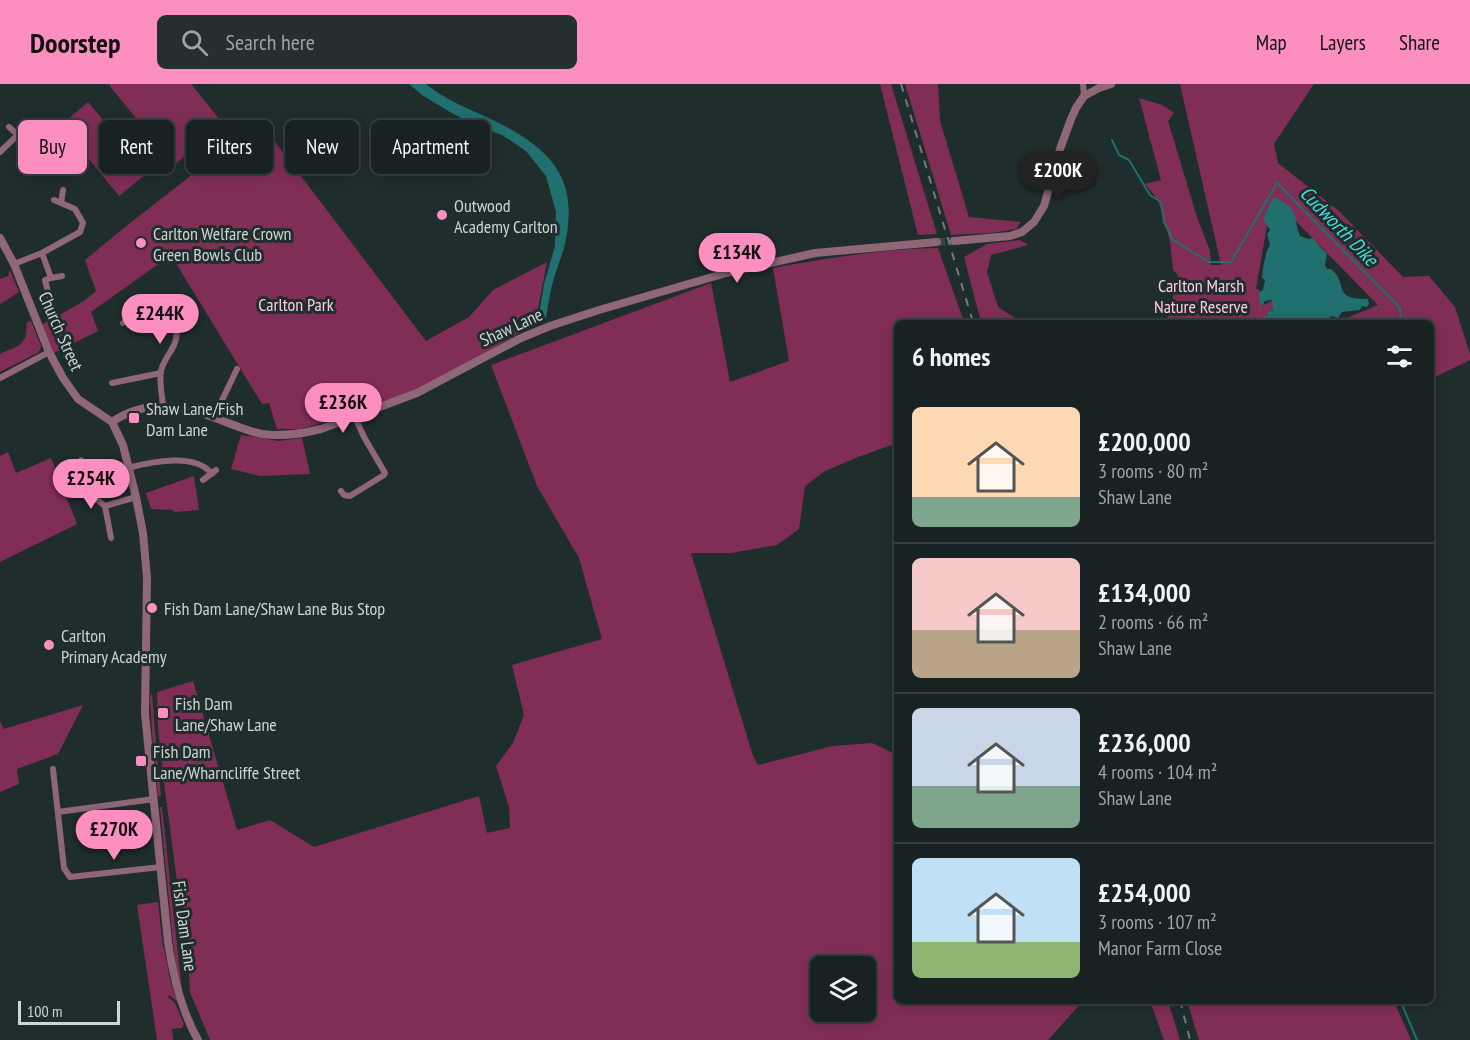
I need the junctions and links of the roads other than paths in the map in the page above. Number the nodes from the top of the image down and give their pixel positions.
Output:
1 (1083, 84) edge
2 (1110, 84) edge
3 (1084, 96) junction
4 (9, 127) dead end
5 (18, 135) joint
6 (0, 152) edge
7 (63, 190) dead end
8 (54, 200) dead end
9 (61, 203) junction
10 (0, 238) edge
11 (954, 241) tunnel mouth
12 (937, 242) tunnel mouth
13 (42, 252) junction
14 (14, 264) junction
15 (62, 276) dead end
16 (51, 278) junction
17 (168, 296) dead end
18 (161, 301) junction
19 (52, 308) dead end
20 (123, 323) dead end
21 (49, 352) junction
22 (237, 369) dead end
23 (161, 373) junction
24 (0, 378) edge
25 (112, 383) dead end
26 (163, 405) junction
27 (354, 415) junction
28 (214, 417) junction
29 (112, 422) junction
30 (81, 460) dead end
31 (128, 468) junction
32 (203, 480) dead end
33 (341, 490) dead end
34 (136, 497) junction
35 (105, 506) junction
36 (111, 538) dead end
37 (53, 769) dead end
38 (154, 799) junction
39 (58, 812) junction
40 (161, 867) junction
41 (198, 1040) edge

1 - 3 street
2 - 3 street
3 - 11 street
4 - 5 street
5 - 6 street
7 - 9 street
8 - 9 street
9 - 13 street
10 - 14 street, Church Street
12 - 27 street, Shaw Lane
13 - 14 street
13 - 16 street
14 - 21 street, Church Street
15 - 16 street
16 - 19 street
17 - 18 street
18 - 20 street
18 - 23 street
21 - 24 street
21 - 29 street, Church Street
22 - 28 street
23 - 25 street
23 - 26 street
26 - 28 street, Shaw Lane
26 - 29 street, Shaw Lane
27 - 28 street, Shaw Lane
27 - 33 street
29 - 31 street, Fish Dam Lane
30 - 35 street
31 - 32 street
31 - 34 street, Fish Dam Lane
34 - 35 street
34 - 38 street, Fish Dam Lane
35 - 36 street
37 - 39 street
38 - 39 street
38 - 40 street, Fish Dam Lane
39 - 40 street
40 - 41 street, Fish Dam Lane

